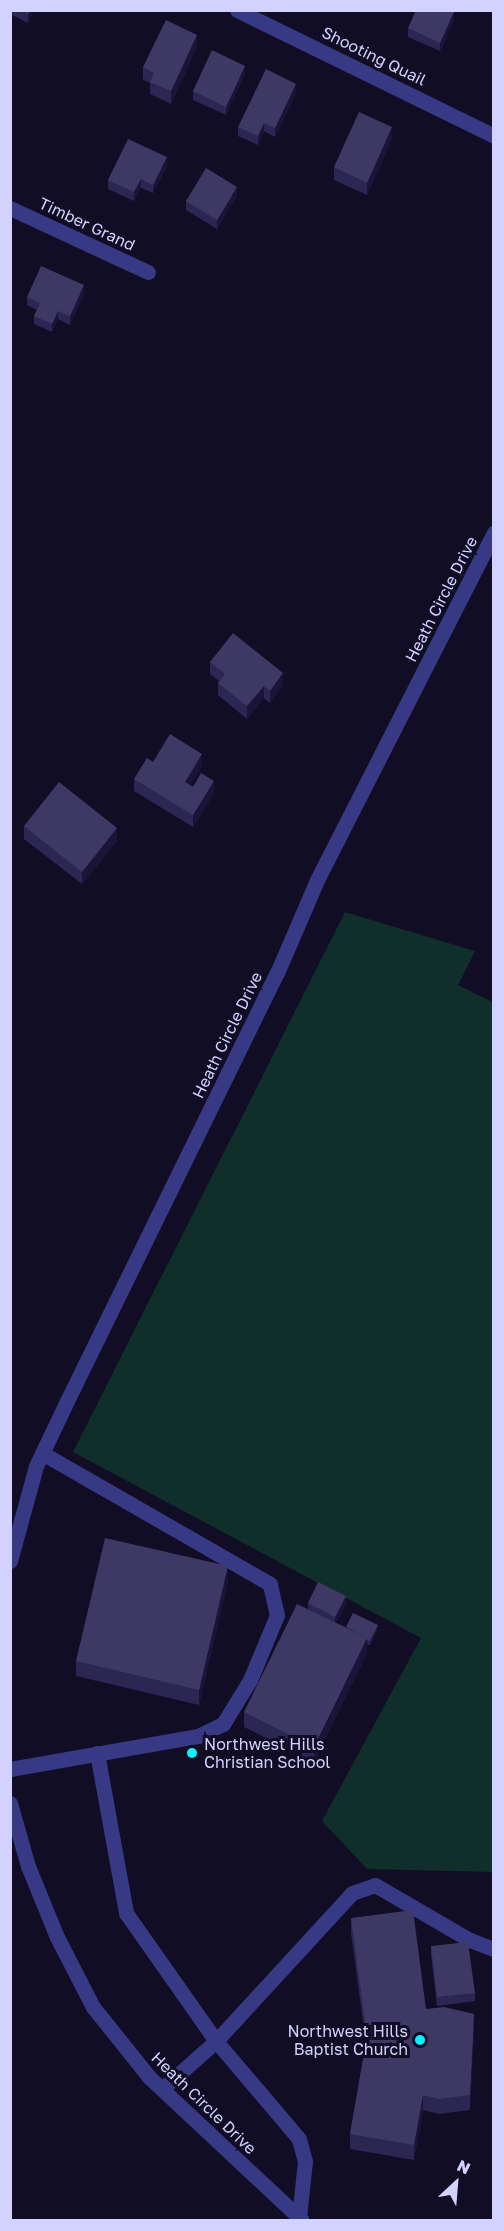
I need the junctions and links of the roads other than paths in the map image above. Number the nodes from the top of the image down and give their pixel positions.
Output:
1 (237, 10) edge
2 (494, 136) edge
3 (10, 208) edge
4 (148, 272) dead end
5 (494, 533) edge
6 (42, 1453) junction
7 (10, 1561) edge
8 (97, 1754) junction
9 (10, 1769) edge
10 (10, 1803) edge
11 (494, 1949) edge
12 (216, 2041) junction
13 (162, 2089) junction
14 (300, 2219) edge

1 - 2 street, Shooting Quail
3 - 4 street, Timber Grand
5 - 6 street, Heath Circle Drive
6 - 7 street, Heath Circle Drive
6 - 8 street
8 - 9 street
8 - 12 street
10 - 13 street, Heath Circle Drive
11 - 12 street
12 - 13 street
12 - 14 street
13 - 14 street, Heath Circle Drive

